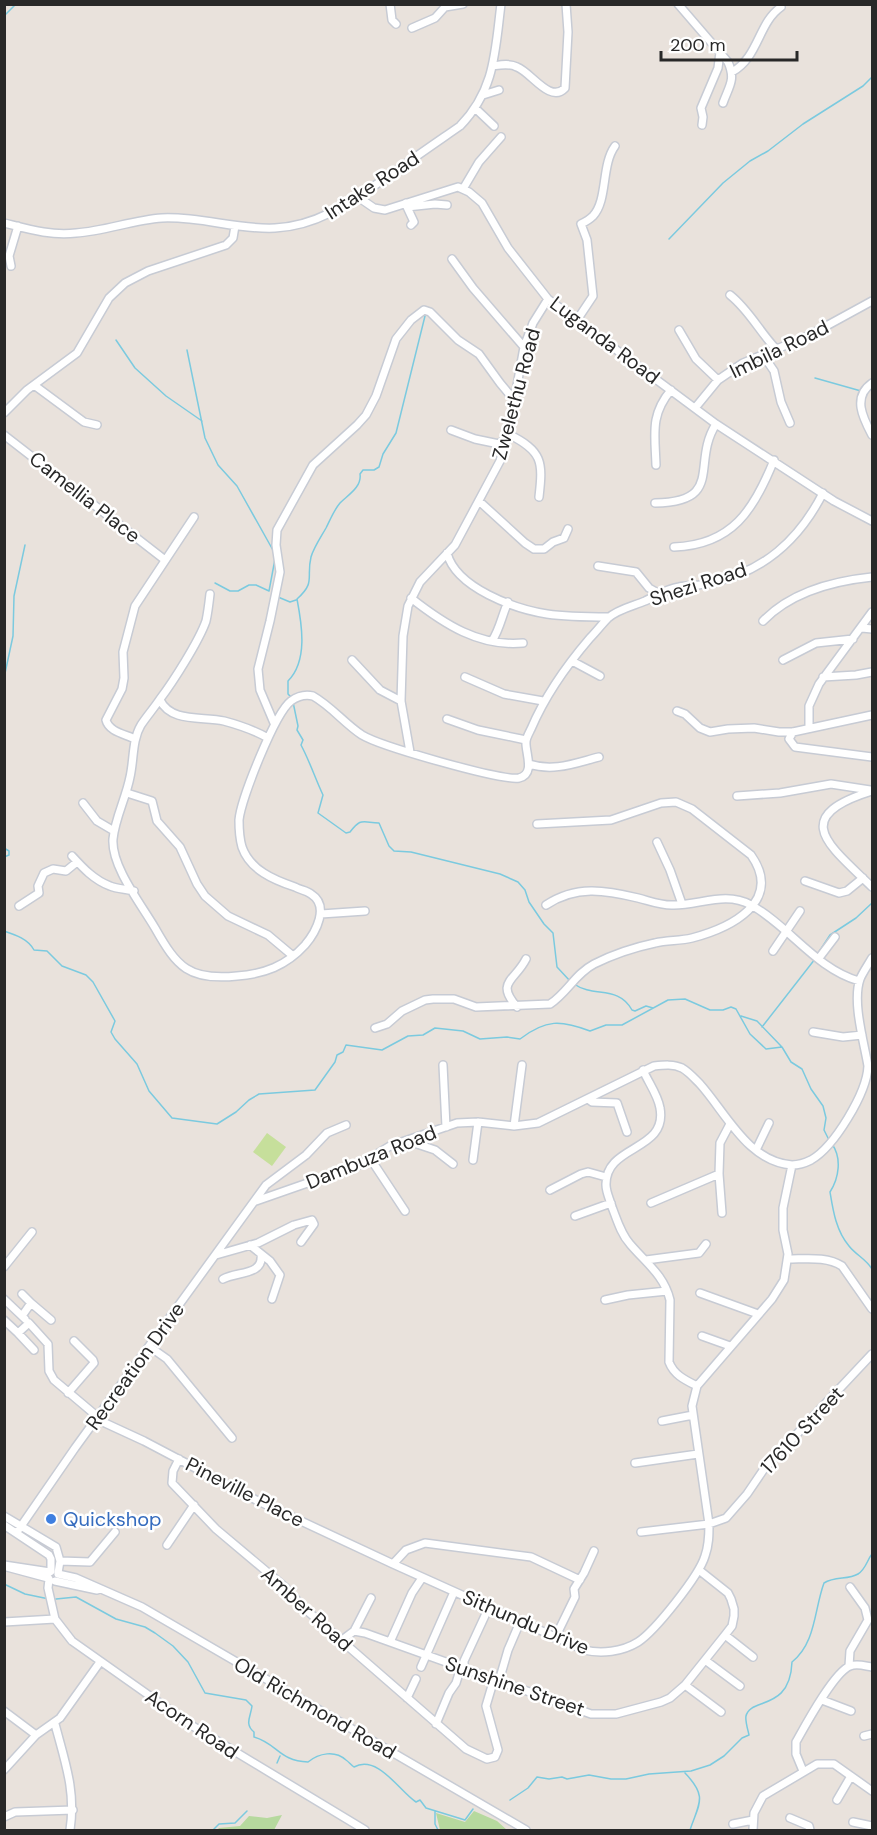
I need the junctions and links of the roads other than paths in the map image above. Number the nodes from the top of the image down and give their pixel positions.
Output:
1 (390, 4) edge
2 (463, 4) edge
3 (501, 4) edge
4 (566, 4) edge
5 (678, 4) edge
6 (781, 6) dead end
7 (396, 24) dead end
8 (412, 28) dead end
9 (720, 52) junction
10 (493, 66) junction
11 (732, 72) junction
12 (500, 90) dead end
13 (483, 95) junction
14 (723, 103) dead end
15 (475, 108) junction
16 (702, 125) dead end
17 (494, 126) dead end
18 (501, 137) dead end
19 (615, 146) dead end
20 (463, 189) junction
21 (358, 197) junction
22 (407, 205) junction
23 (447, 205) dead end
24 (4, 223) edge
25 (411, 225) dead end
26 (18, 226) junction
27 (235, 226) junction
28 (452, 259) dead end
29 (11, 266) dead end
30 (730, 295) dead end
31 (548, 299) junction
32 (873, 301) edge
33 (577, 320) junction
34 (679, 330) dead end
35 (524, 347) junction
36 (776, 349) junction
37 (763, 355) junction
38 (718, 380) junction
39 (873, 383) edge
40 (34, 385) junction
41 (671, 390) junction
42 (515, 401) junction
43 (695, 408) junction
44 (4, 413) edge
45 (716, 423) junction
46 (790, 423) dead end
47 (97, 425) dead end
48 (451, 430) dead end
49 (4, 435) edge
50 (508, 435) junction
51 (873, 435) edge
52 (774, 460) junction
53 (656, 465) dead end
54 (823, 493) junction
55 (539, 497) dead end
56 (479, 501) junction
57 (655, 503) dead end
58 (194, 517) dead end
59 (873, 521) edge
60 (568, 529) dead end
61 (674, 547) dead end
62 (447, 553) junction
63 (165, 560) junction
64 (598, 566) dead end
65 (873, 577) edge
66 (658, 593) junction
67 (210, 594) dead end
68 (411, 598) junction
69 (508, 602) junction
70 (873, 612) edge
71 (609, 617) junction
72 (762, 621) dead end
73 (862, 628) junction
74 (873, 629) edge
75 (853, 639) junction
76 (492, 640) junction
77 (523, 643) dead end
78 (352, 660) dead end
79 (783, 660) dead end
80 (572, 661) junction
81 (873, 672) edge
82 (600, 676) dead end
83 (465, 677) dead end
84 (823, 677) junction
85 (160, 700) junction
86 (401, 701) junction
87 (543, 701) junction
88 (677, 711) dead end
89 (873, 715) edge
90 (447, 718) dead end
91 (274, 723) junction
92 (809, 728) junction
93 (793, 732) junction
94 (268, 738) junction
95 (135, 739) junction
96 (526, 740) junction
97 (410, 752) junction
98 (599, 757) dead end
99 (873, 757) edge
100 (529, 764) junction
101 (873, 791) edge
102 (127, 793) junction
103 (737, 796) dead end
104 (83, 803) dead end
105 (537, 824) dead end
106 (114, 831) junction
107 (657, 842) dead end
108 (863, 878) junction
109 (805, 881) dead end
110 (873, 887) edge
111 (134, 891) junction
112 (682, 904) junction
113 (546, 905) dead end
114 (19, 906) dead end
115 (754, 906) junction
116 (365, 911) dead end
117 (800, 911) dead end
118 (321, 914) junction
119 (786, 930) junction
120 (835, 937) dead end
121 (773, 951) dead end
122 (293, 956) junction
123 (819, 958) junction
124 (873, 958) edge
125 (526, 959) dead end
126 (859, 981) junction
127 (517, 1007) junction
128 (375, 1028) dead end
129 (813, 1032) dead end
130 (862, 1035) junction
131 (443, 1065) dead end
132 (522, 1065) dead end
133 (643, 1070) junction
134 (588, 1099) junction
135 (478, 1122) junction
136 (769, 1123) dead end
137 (730, 1124) junction
138 (346, 1125) dead end
139 (514, 1126) junction
140 (446, 1127) junction
141 (627, 1132) dead end
142 (402, 1142) junction
143 (756, 1150) junction
144 (370, 1158) junction
145 (473, 1160) dead end
146 (453, 1164) dead end
147 (792, 1165) junction
148 (719, 1174) junction
149 (606, 1177) junction
150 (550, 1190) dead end
151 (256, 1201) junction
152 (611, 1203) junction
153 (651, 1203) dead end
154 (405, 1211) dead end
155 (722, 1213) dead end
156 (575, 1216) dead end
157 (32, 1232) dead end
158 (301, 1242) dead end
159 (706, 1244) dead end
160 (250, 1245) junction
161 (261, 1254) junction
162 (216, 1255) junction
163 (788, 1259) junction
164 (646, 1260) junction
165 (4, 1267) edge
166 (223, 1279) dead end
167 (668, 1291) junction
168 (700, 1293) dead end
169 (22, 1294) dead end
170 (4, 1299) edge
171 (272, 1299) dead end
172 (605, 1299) dead end
173 (31, 1303) junction
174 (873, 1309) edge
175 (758, 1314) junction
176 (22, 1316) junction
177 (4, 1320) edge
178 (51, 1320) dead end
179 (29, 1323) junction
180 (18, 1333) junction
181 (702, 1336) dead end
182 (74, 1341) dead end
183 (730, 1346) junction
184 (150, 1347) junction
185 (34, 1350) dead end
186 (873, 1354) edge
187 (697, 1386) junction
188 (69, 1393) junction
189 (693, 1415) junction
190 (98, 1418) junction
191 (662, 1421) dead end
192 (232, 1438) dead end
193 (698, 1454) junction
194 (179, 1459) junction
195 (635, 1463) dead end
196 (194, 1505) junction
197 (4, 1516) edge
198 (709, 1524) junction
199 (22, 1525) junction
200 (4, 1526) edge
201 (17, 1532) junction
202 (115, 1532) dead end
203 (641, 1532) dead end
204 (167, 1545) dead end
205 (594, 1551) dead end
206 (60, 1562) junction
207 (393, 1564) junction
208 (4, 1565) edge
209 (699, 1570) junction
210 (53, 1576) junction
211 (422, 1578) junction
212 (580, 1580) junction
213 (850, 1587) dead end
214 (454, 1592) junction
215 (371, 1598) dead end
216 (489, 1607) junction
217 (55, 1619) junction
218 (4, 1622) edge
219 (520, 1622) junction
220 (354, 1631) junction
221 (725, 1635) junction
222 (555, 1638) junction
223 (342, 1640) junction
224 (390, 1642) junction
225 (427, 1656) junction
226 (753, 1658) dead end
227 (705, 1660) junction
228 (100, 1662) junction
229 (849, 1666) junction
230 (422, 1667) dead end
231 (873, 1667) edge
232 (462, 1668) junction
233 (416, 1679) dead end
234 (496, 1680) junction
235 (685, 1685) junction
236 (740, 1686) dead end
237 (407, 1698) junction
238 (822, 1700) junction
239 (5, 1711) edge
240 (721, 1712) dead end
241 (851, 1712) dead end
242 (55, 1724) junction
243 (436, 1724) junction
244 (873, 1734) edge
245 (36, 1735) junction
246 (864, 1736) dead end
247 (4, 1770) edge
248 (803, 1770) junction
249 (852, 1776) junction
250 (873, 1791) edge
251 (837, 1800) dead end
252 (73, 1810) junction
253 (4, 1817) edge
254 (790, 1818) dead end
255 (753, 1821) junction
256 (852, 1822) dead end
257 (733, 1824) dead end
258 (873, 1826) edge
259 (70, 1830) edge
260 (366, 1830) edge
261 (526, 1830) edge
262 (753, 1830) edge
263 (810, 1830) edge

1 - 7 street
2 - 8 street
3 - 10 street, Intake Road
4 - 10 street
5 - 9 street
6 - 11 street
9 - 11 street
9 - 16 street
10 - 13 street, Intake Road
11 - 14 street
12 - 13 street
13 - 15 street, Intake Road
15 - 17 street
15 - 21 street, Intake Road
18 - 20 street
19 - 33 street
20 - 22 street
20 - 31 street, Luganda Road
21 - 22 street
21 - 27 street, Intake Road
22 - 23 street
22 - 25 street
24 - 26 street, Intake Road
26 - 27 street, Intake Road
26 - 29 street
27 - 40 street
28 - 35 street
30 - 36 street
31 - 33 street, Luganda Road
31 - 35 street, Zwelethu Road
32 - 36 street, Imbila Road
33 - 41 street, Luganda Road
34 - 38 street
35 - 42 street, Zwelethu Road
36 - 37 street, Imbila Road
37 - 38 street, Imbila Road
37 - 46 street
38 - 43 street, Imbila Road
39 - 51 street
40 - 44 street
40 - 47 street
41 - 43 street, Luganda Road
41 - 53 street
42 - 50 street, Zwelethu Road
42 - 91 street
43 - 45 street, Luganda Road
45 - 52 street, Luganda Road
45 - 57 street
48 - 50 street
49 - 63 street, Camellia Place
50 - 55 street
50 - 56 street, Zwelethu Road
52 - 54 street, Luganda Road
52 - 61 street
54 - 59 street, Luganda Road
54 - 66 street, Shezi Road
56 - 60 street
56 - 62 street, Zwelethu Road
58 - 63 street
62 - 68 street, Zwelethu Road
62 - 69 street
63 - 95 street
64 - 66 street
65 - 72 street
66 - 71 street, Shezi Road
67 - 85 street
68 - 76 street
68 - 86 street, Zwelethu Road
69 - 71 street
69 - 76 street
70 - 73 street
71 - 80 street, Shezi Road
73 - 74 street
73 - 75 street
75 - 79 street
75 - 84 street
76 - 77 street
78 - 86 street
80 - 82 street
80 - 87 street, Shezi Road
81 - 84 street
83 - 87 street
84 - 92 street
85 - 94 street
85 - 95 street
86 - 97 street, Zwelethu Road
87 - 96 street, Shezi Road
88 - 93 street
89 - 92 street
90 - 96 street
91 - 94 street
91 - 97 street
92 - 93 street
93 - 99 street
94 - 118 street
95 - 102 street
96 - 100 street
97 - 100 street
98 - 100 street
101 - 103 street
101 - 108 street
102 - 106 street
102 - 122 street
104 - 106 street
105 - 115 street
106 - 111 street
107 - 112 street
108 - 109 street
108 - 110 street
111 - 114 street
111 - 122 street
112 - 113 street
112 - 115 street
115 - 119 street
115 - 127 street
116 - 118 street
117 - 119 street
118 - 122 street
119 - 121 street
119 - 123 street
120 - 123 street
123 - 126 street
124 - 126 street
125 - 127 street
126 - 130 street
127 - 128 street
129 - 130 street
130 - 147 street
131 - 140 street
132 - 139 street
133 - 134 street, Dambuza Road
133 - 137 street, Dambuza Road
133 - 149 street
134 - 139 street, Dambuza Road
134 - 141 street
135 - 139 street, Dambuza Road
135 - 140 street, Dambuza Road
135 - 145 street
136 - 143 street
137 - 143 street, Dambuza Road
137 - 148 street
138 - 151 street, Recreation Drive
140 - 142 street, Dambuza Road
142 - 144 street, Dambuza Road
142 - 146 street
143 - 147 street, Dambuza Road
144 - 151 street, Dambuza Road
144 - 154 street
147 - 163 street
148 - 153 street
148 - 155 street
149 - 150 street
149 - 152 street
151 - 162 street, Recreation Drive
152 - 156 street
152 - 164 street
157 - 165 street
158 - 160 street
159 - 164 street
160 - 161 street
160 - 162 street
161 - 166 street
161 - 171 street
162 - 184 street, Recreation Drive
163 - 174 street
163 - 175 street
164 - 167 street
167 - 172 street
167 - 187 street
168 - 175 street
169 - 173 street
170 - 176 street, Pineville Place
173 - 176 street
173 - 178 street
175 - 183 street
176 - 179 street, Pineville Place
177 - 180 street
179 - 180 street
179 - 188 street, Pineville Place
180 - 185 street
181 - 183 street
182 - 188 street
183 - 187 street
184 - 190 street, Recreation Drive
184 - 192 street
186 - 198 street, 17610 Street
187 - 189 street, Sithundu Drive
188 - 190 street, Pineville Place
189 - 191 street
189 - 193 street, Sithundu Drive
190 - 194 street, Pineville Place
190 - 199 street, Recreation Drive
193 - 195 street
193 - 198 street, Sithundu Drive
194 - 196 street, Amber Road
194 - 207 street, Pineville Place
196 - 204 street
196 - 223 street, Amber Road
197 - 199 street
198 - 203 street
198 - 209 street, Sithundu Drive
199 - 201 street, Recreation Drive
199 - 206 street
200 - 201 street
201 - 210 street
202 - 206 street
205 - 212 street
206 - 210 street, Acorn Road
207 - 211 street, Sithundu Drive
207 - 212 street
208 - 210 street, Old Richmond Road
209 - 221 street, Sunshine Street
209 - 222 street, Sithundu Drive
210 - 217 street, Acorn Road
210 - 261 street, Old Richmond Road
211 - 214 street, Sithundu Drive
211 - 224 street
212 - 222 street
213 - 229 street
214 - 216 street, Sithundu Drive
214 - 225 street
215 - 220 street
216 - 219 street, Sithundu Drive
216 - 232 street
217 - 218 street
217 - 228 street, Acorn Road
219 - 222 street, Sithundu Drive
219 - 234 street
220 - 223 street
220 - 224 street, Sunshine Street
221 - 226 street
221 - 227 street, Sunshine Street
223 - 237 street, Amber Road
224 - 225 street, Sunshine Street
225 - 230 street
225 - 232 street, Sunshine Street
227 - 235 street, Sunshine Street
227 - 236 street
228 - 242 street
228 - 260 street, Acorn Road
229 - 231 street
229 - 238 street
232 - 234 street, Sunshine Street
232 - 243 street
233 - 237 street
234 - 235 street, Sunshine Street
234 - 243 street, Amber Road
235 - 240 street
237 - 243 street, Amber Road
238 - 241 street
238 - 248 street
239 - 245 street
242 - 245 street
242 - 252 street
244 - 246 street
245 - 247 street
248 - 249 street
248 - 255 street
249 - 250 street
249 - 251 street
252 - 253 street
252 - 259 street
254 - 263 street
255 - 257 street
255 - 262 street
256 - 258 street

